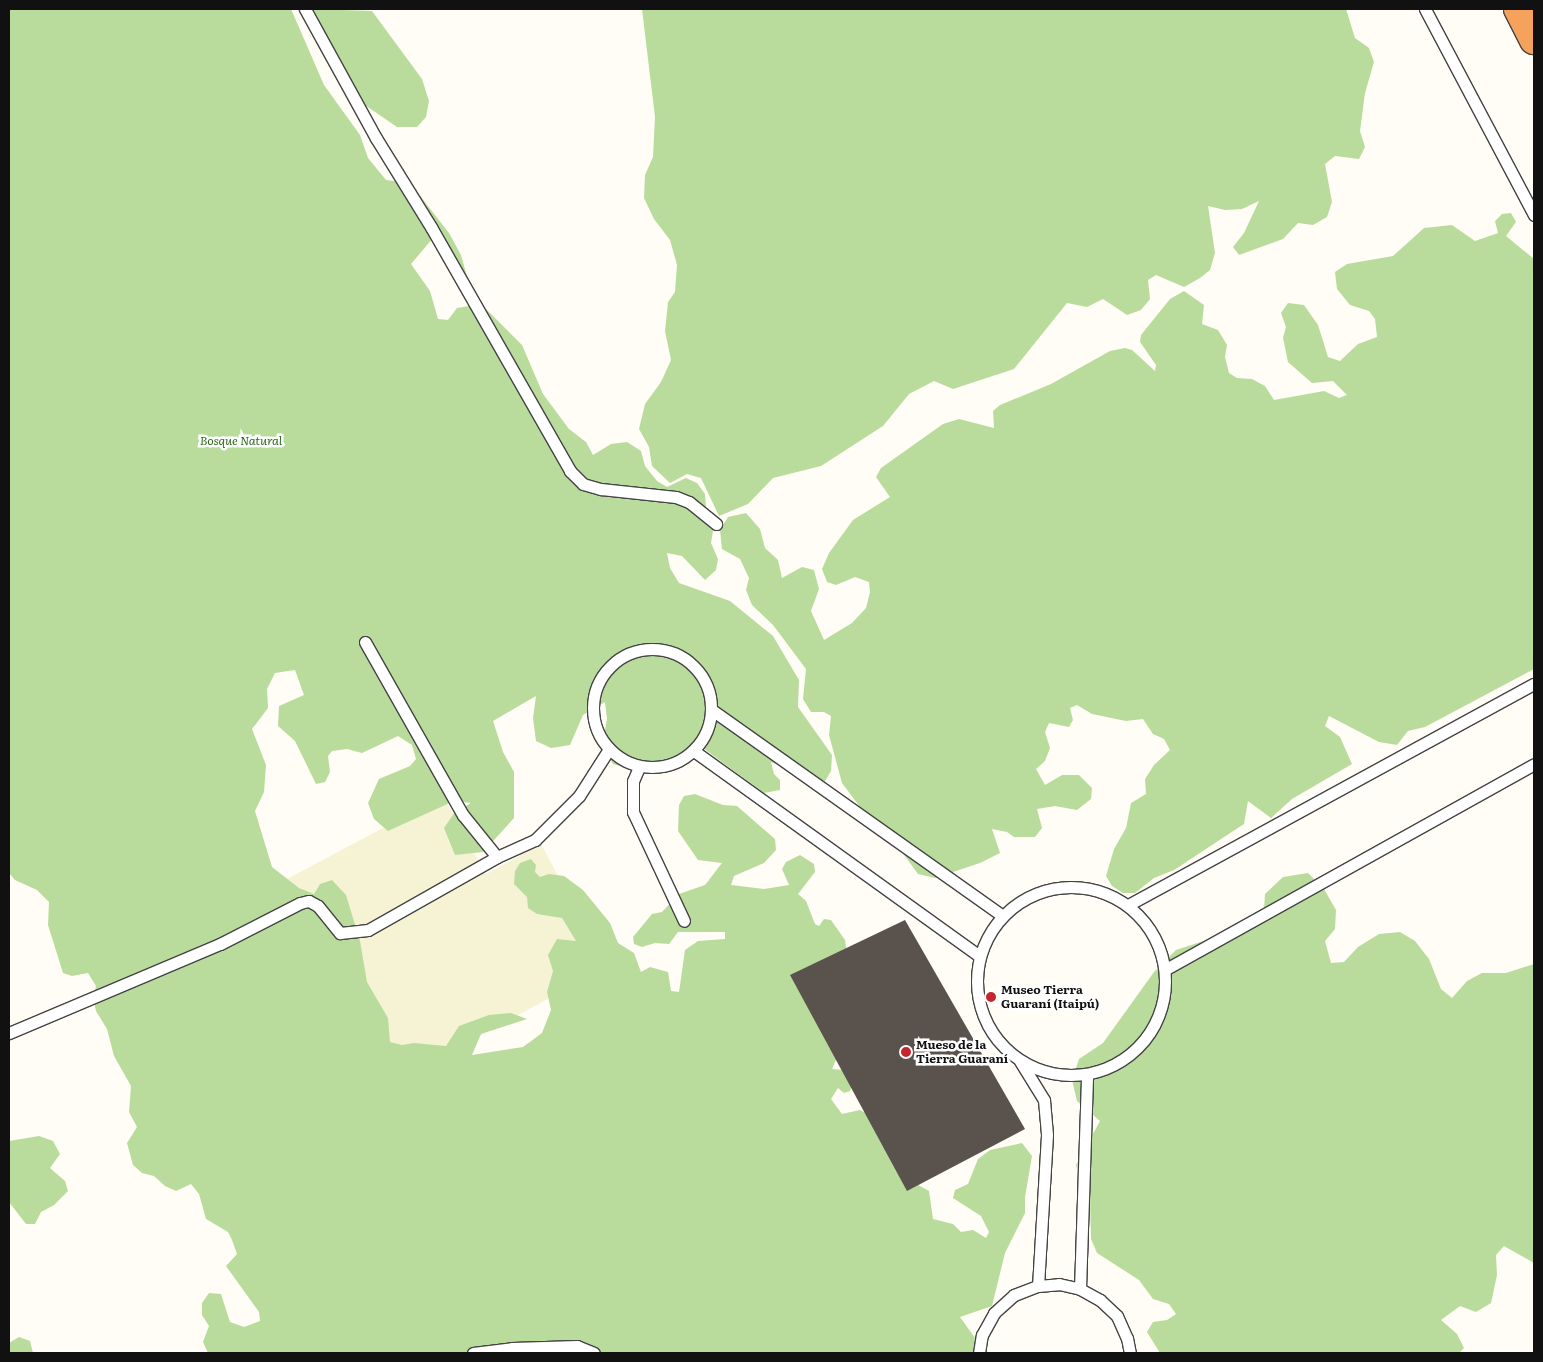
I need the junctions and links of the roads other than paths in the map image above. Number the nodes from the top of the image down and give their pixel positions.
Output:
1 (305, 9) edge
2 (1425, 9) edge
3 (1518, 9) edge
4 (1534, 40) edge
5 (1534, 215) edge
6 (716, 524) dead end
7 (365, 642) dead end
8 (1534, 684) edge
9 (712, 710) junction
10 (608, 749) junction
11 (694, 751) junction
12 (1534, 764) edge
13 (640, 767) junction
14 (497, 857) junction
15 (1128, 905) junction
16 (1002, 915) junction
17 (684, 921) dead end
18 (979, 956) junction
19 (1166, 969) junction
20 (9, 1033) edge
21 (1020, 1061) junction
22 (1087, 1074) junction
23 (1038, 1286) junction
24 (1080, 1289) junction
25 (1129, 1349) edge
26 (473, 1353) edge
27 (594, 1353) edge
28 (979, 1353) edge
29 (1139, 1353) edge

1 - 6 lane
2 - 5 lane
3 - 4 highway
7 - 14 lane
8 - 15 lane
9 - 10 lane
9 - 11 lane
9 - 16 lane
10 - 13 lane
10 - 14 lane
11 - 13 lane
11 - 18 lane
12 - 19 lane
13 - 17 lane
14 - 20 lane
15 - 16 lane
15 - 19 lane
16 - 18 lane
18 - 21 lane
19 - 22 lane
21 - 22 lane
21 - 23 lane
22 - 24 lane
23 - 24 lane
23 - 28 lane
24 - 25 lane
25 - 29 lane
26 - 27 lane

